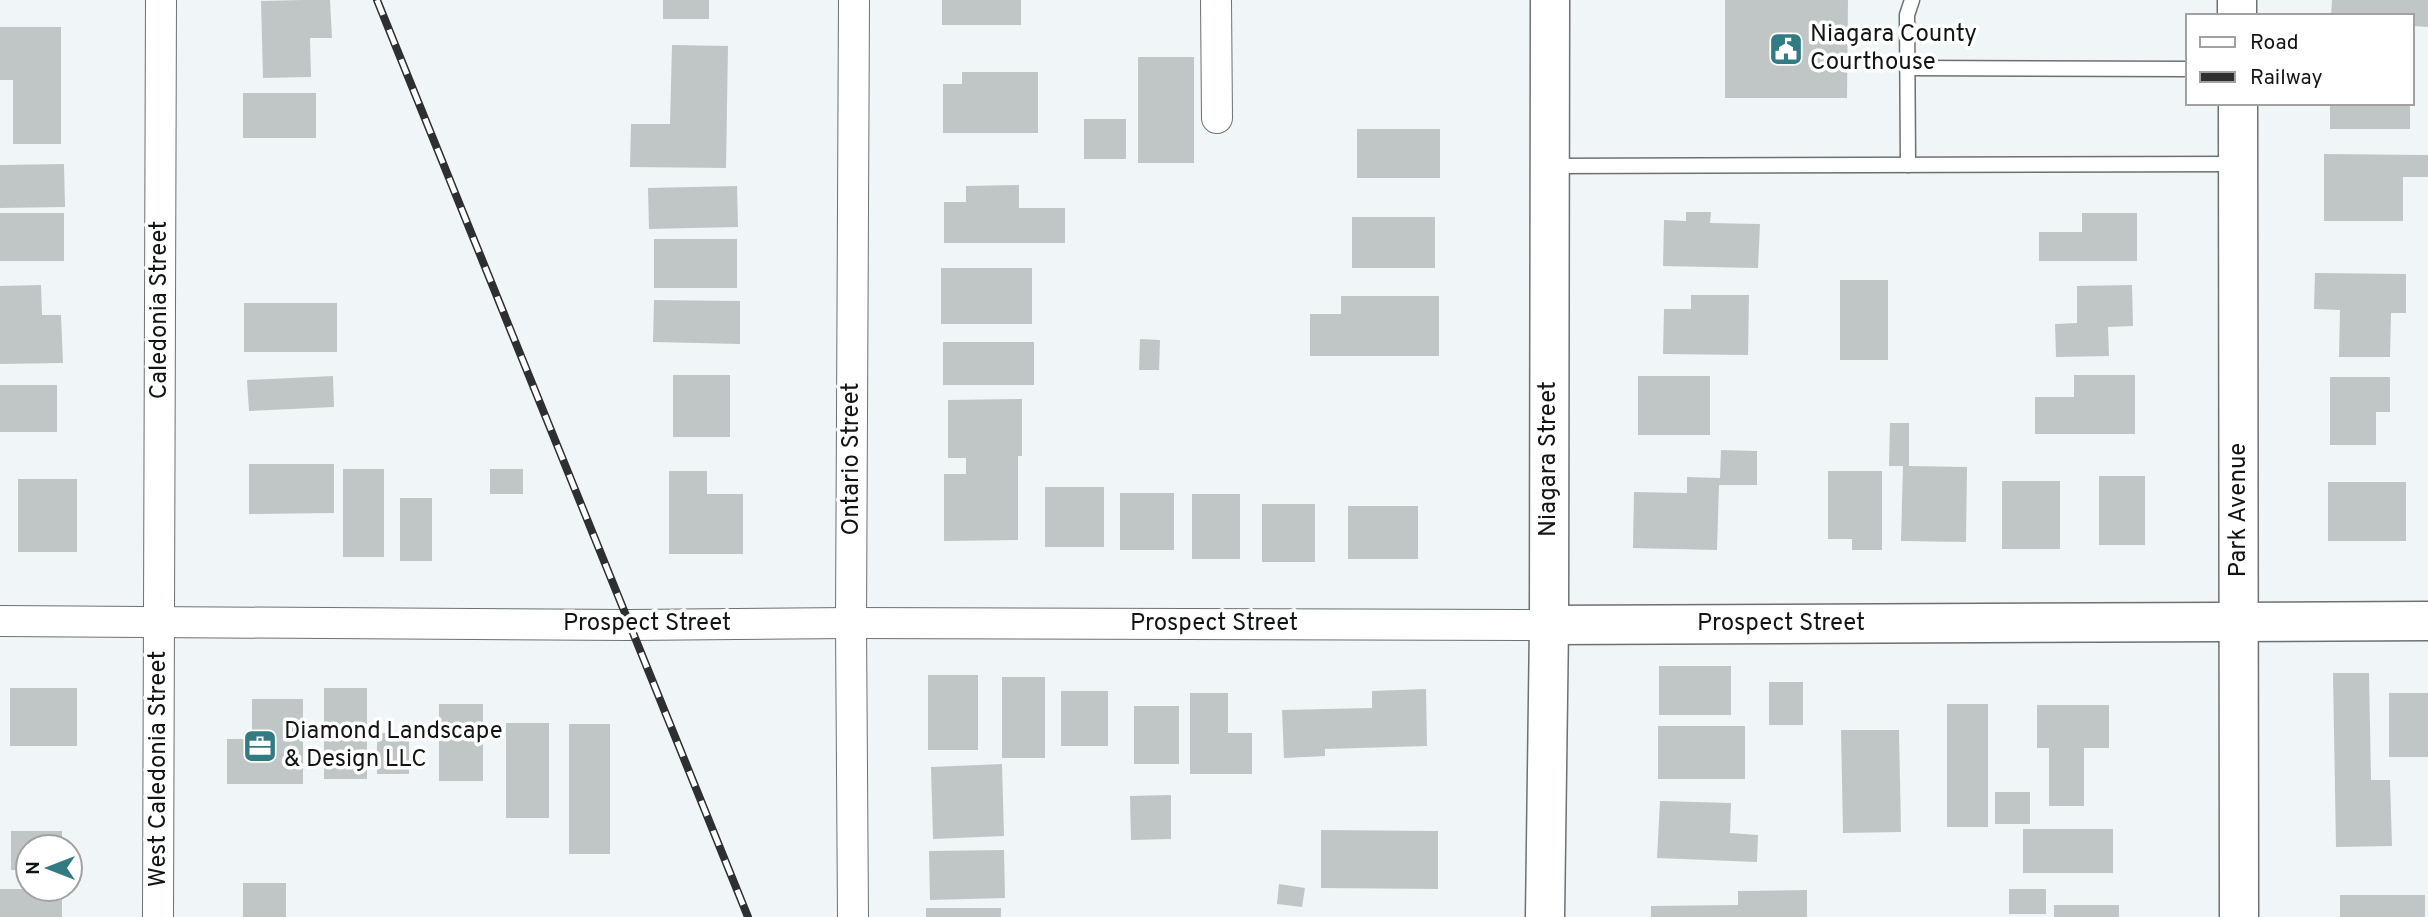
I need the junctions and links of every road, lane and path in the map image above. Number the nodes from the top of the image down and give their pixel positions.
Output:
1 (161, 0) edge
2 (854, 0) edge
3 (1216, 0) edge
4 (1550, 0) edge
5 (1912, 0) edge
6 (1907, 68) junction
7 (2186, 69) edge
8 (2238, 105) edge
9 (1217, 118) dead end
10 (2238, 164) junction
11 (1908, 165) junction
12 (1550, 166) junction
13 (0, 621) edge
14 (159, 621) junction
15 (2428, 621) edge
16 (851, 623) junction
17 (2240, 623) junction
18 (1549, 625) junction
19 (158, 917) edge
20 (853, 917) edge
21 (1545, 917) edge
22 (2239, 917) edge

1 - 14 street, Caledonia Street
2 - 16 street, Ontario Street
3 - 9 street
4 - 12 street, Niagara Street
5 - 6 lane
6 - 7 lane
6 - 11 lane
8 - 10 street, Park Avenue
10 - 11 lane
10 - 17 street, Park Avenue
11 - 12 lane
12 - 18 street, Niagara Street
13 - 14 street, Prospect Street
14 - 16 street, Prospect Street
14 - 19 street, West Caledonia Street
15 - 17 street, Prospect Street
16 - 18 street, Prospect Street
16 - 20 street, Ontario Street
17 - 18 street, Prospect Street
17 - 22 street, Park Avenue
18 - 21 street, Niagara Street

